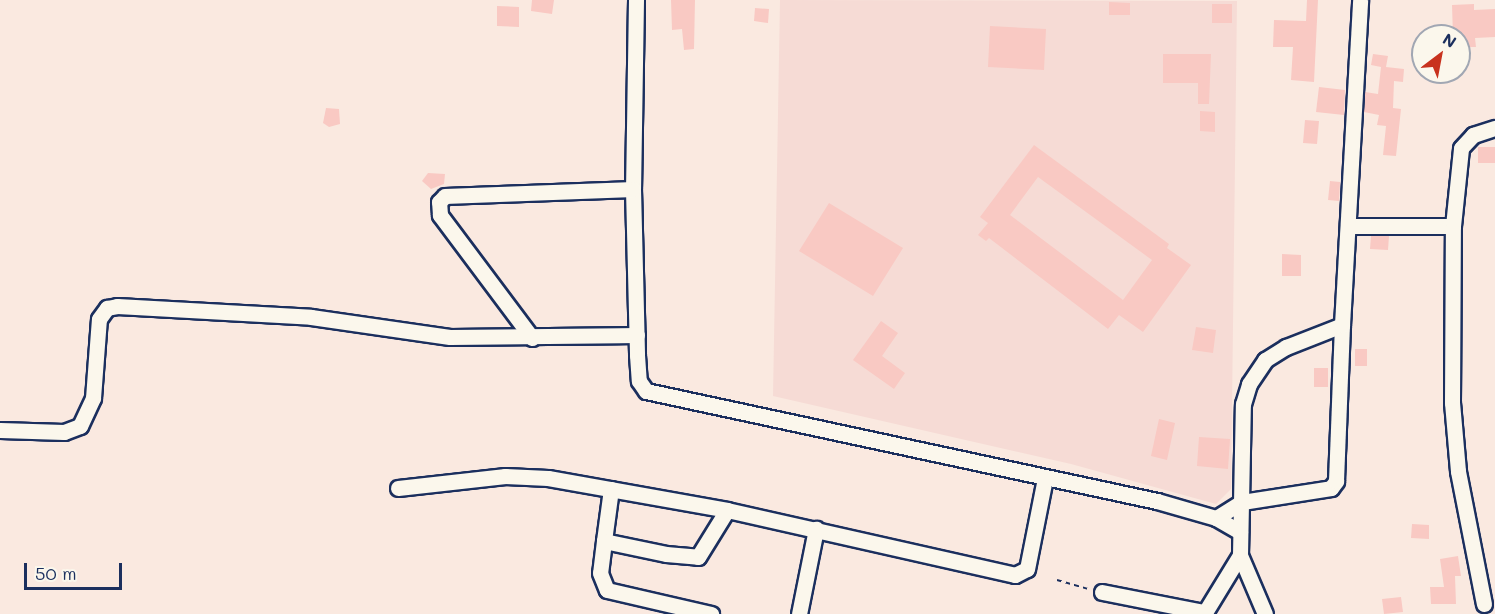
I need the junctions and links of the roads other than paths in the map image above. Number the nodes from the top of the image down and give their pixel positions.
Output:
1 (636, 0) edge
2 (1360, 0) edge
3 (1495, 128) edge
4 (633, 189) junction
5 (1348, 226) junction
6 (1453, 226) junction
7 (1342, 325) junction
8 (637, 334) junction
9 (532, 339) junction
10 (0, 430) edge
11 (1045, 478) junction
12 (398, 488) dead end
13 (611, 489) junction
14 (1242, 502) junction
15 (727, 510) junction
16 (1216, 518) junction
17 (816, 529) junction
18 (1240, 532) junction
19 (604, 541) junction
20 (1240, 555) junction
21 (1102, 592) road end
22 (1484, 604) dead end
23 (1204, 613) edge
24 (711, 614) edge
25 (799, 614) edge
26 (1265, 614) edge

1 - 4 street
2 - 5 street
3 - 6 street
4 - 8 street
4 - 9 street
5 - 6 street
5 - 7 street
6 - 22 street
7 - 14 street
7 - 14 street
8 - 9 street
8 - 11 street
9 - 10 street
11 - 16 street
11 - 17 street
12 - 13 street
13 - 15 street
13 - 19 street
14 - 16 street
14 - 18 street
15 - 17 street
15 - 19 street
16 - 18 street
17 - 25 street
18 - 20 street
19 - 24 street
20 - 23 street
20 - 26 street
21 - 23 street

